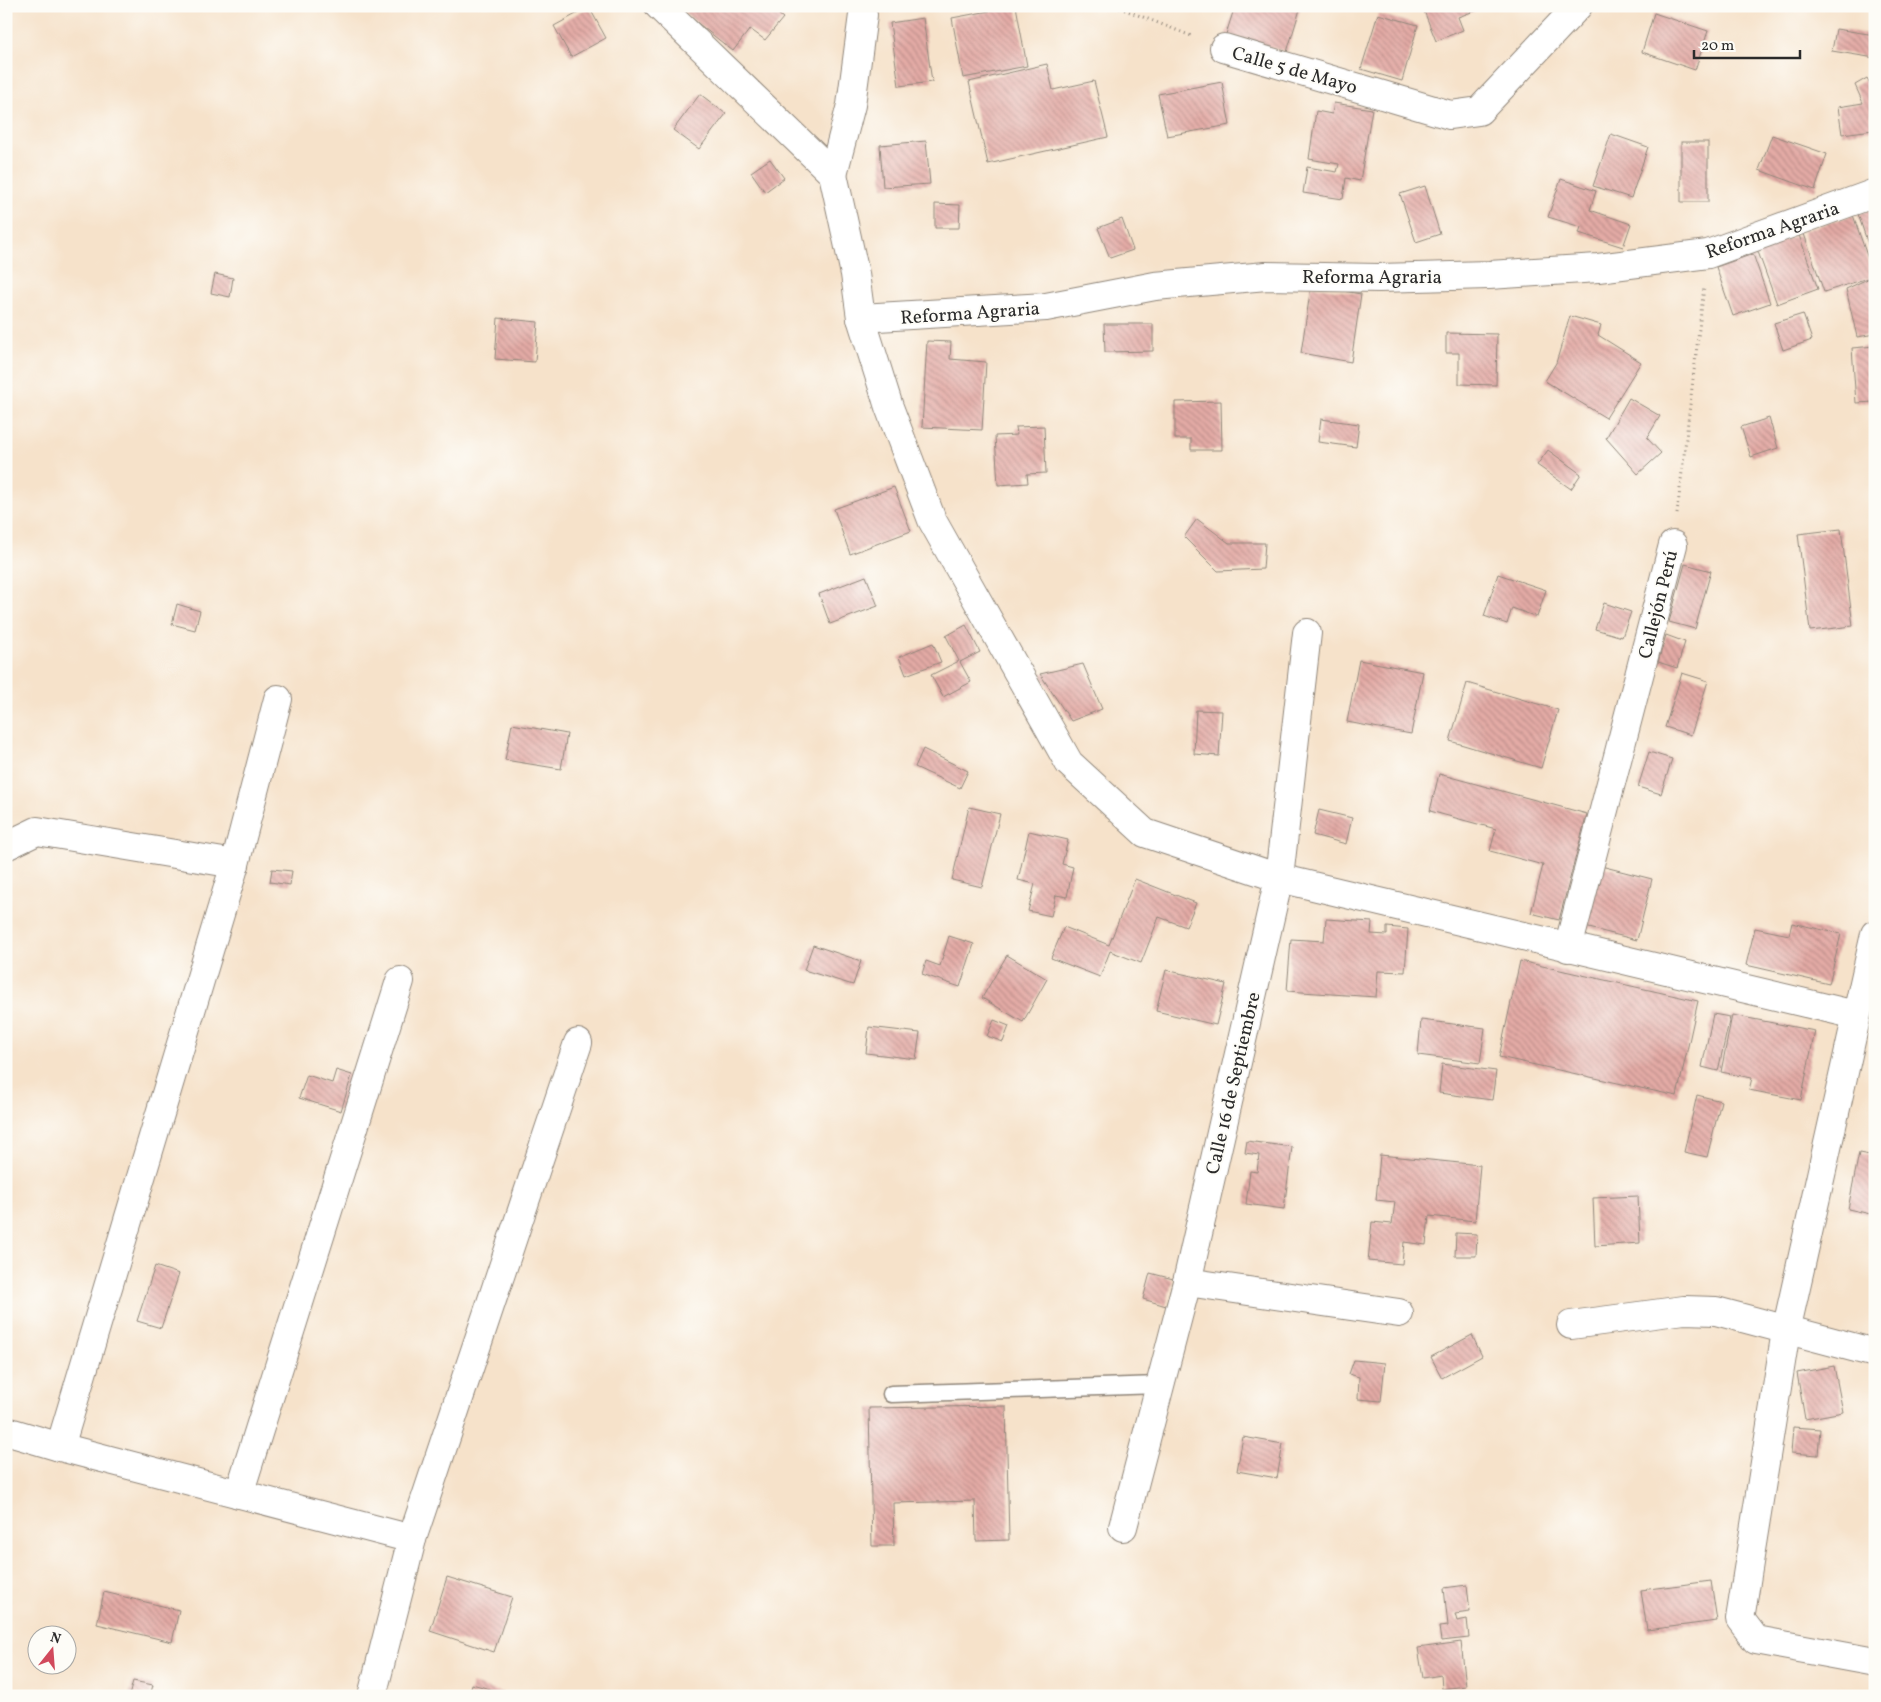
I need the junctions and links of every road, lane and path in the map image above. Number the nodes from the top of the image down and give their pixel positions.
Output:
1 (659, 6) edge
2 (1116, 6) edge
3 (1578, 6) edge
4 (863, 15) dead end
5 (1224, 48) joint
6 (833, 174) junction
7 (1875, 194) edge
8 (1708, 254) junction
9 (861, 318) junction
10 (1673, 545) joint
11 (1307, 633) dead end
12 (278, 699) dead end
13 (6, 846) edge
14 (235, 864) junction
15 (1279, 878) junction
16 (1875, 934) edge
17 (1568, 948) junction
18 (400, 981) dead end
19 (1856, 1015) junction
20 (578, 1043) dead end
21 (1187, 1282) junction
22 (1399, 1313) dead end
23 (1571, 1325) dead end
24 (1786, 1331) junction
25 (1875, 1353) edge
26 (1159, 1385) junction
27 (891, 1394) dead end
28 (6, 1430) edge
29 (60, 1447) junction
30 (239, 1494) junction
31 (1123, 1527) dead end
32 (412, 1539) junction
33 (1875, 1662) edge
34 (372, 1696) edge

1 - 6 street
2 - 5 path, Calle 5 de Mayo
3 - 5 street, Calle 5 de Mayo
4 - 6 street
6 - 9 street
7 - 8 street, Reforma Agraria
8 - 9 street, Reforma Agraria
8 - 10 path, Callejón Perú
9 - 15 street
10 - 17 street, Callejón Perú
11 - 15 street, Calle 16 de Septiembre
12 - 14 street
13 - 14 street
14 - 29 street
15 - 17 street
15 - 21 street, Calle 16 de Septiembre
16 - 19 street
17 - 19 street
18 - 30 street
19 - 24 street
20 - 32 street
21 - 22 street
21 - 26 street, Calle 16 de Septiembre
23 - 24 street
24 - 25 street
24 - 33 street
26 - 27 lane
26 - 31 street, Calle 16 de Septiembre
28 - 29 street
29 - 30 street
30 - 32 street
32 - 34 street

